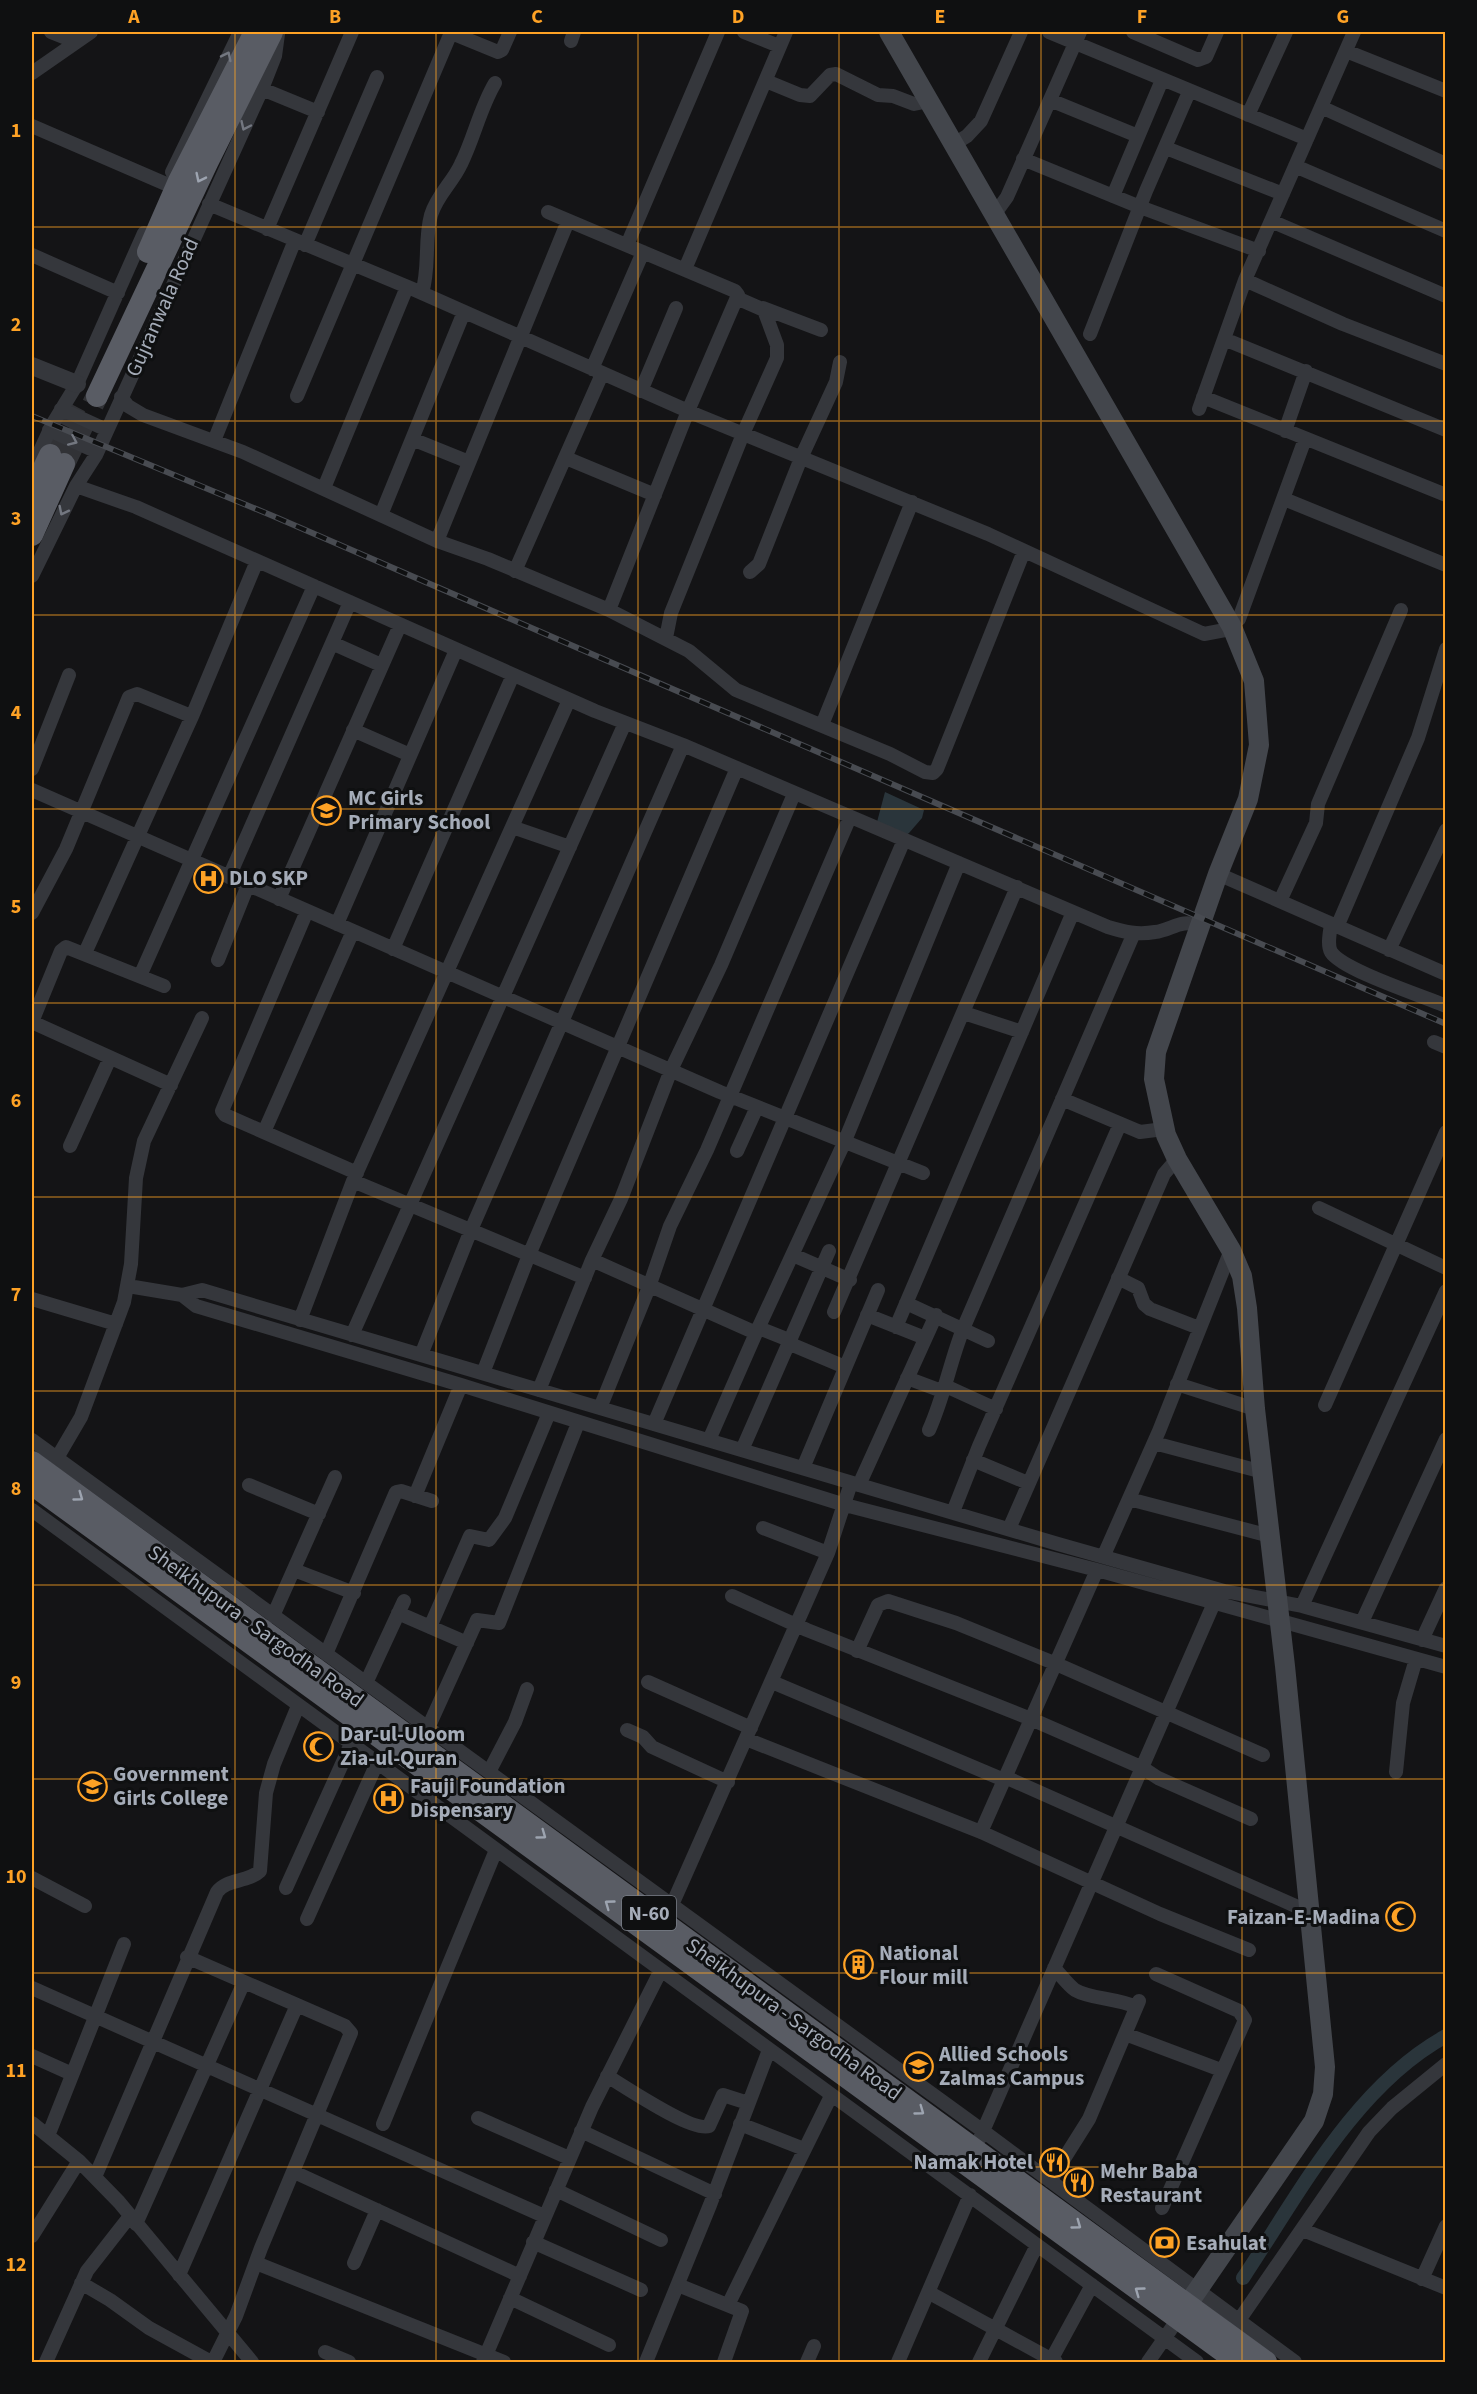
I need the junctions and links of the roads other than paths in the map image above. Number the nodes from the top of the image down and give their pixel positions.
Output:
1 (51, 32) edge
2 (91, 32) edge
3 (240, 32) edge
4 (255, 32) edge
5 (272, 32) edge
6 (278, 32) edge
7 (352, 32) edge
8 (510, 32) edge
9 (718, 32) edge
10 (744, 32) edge
11 (786, 32) edge
12 (889, 32) edge
13 (1021, 32) edge
14 (1049, 32) edge
15 (1133, 32) edge
16 (1217, 32) edge
17 (1286, 32) edge
18 (1354, 32) edge
19 (1078, 38) edge
20 (76, 42) junction
21 (780, 46) junction
22 (1346, 51) junction
23 (32, 73) edge
24 (377, 77) dead end
25 (1162, 80) junction
26 (766, 81) junction
27 (495, 83) dead end
28 (262, 89) junction
29 (1446, 91) edge
30 (1190, 92) junction
31 (1050, 100) junction
32 (929, 101) junction
33 (1321, 107) junction
34 (318, 112) junction
35 (1248, 116) junction
36 (32, 126) edge
37 (1138, 136) junction
38 (1306, 139) junction
39 (954, 144) junction
40 (1166, 148) junction
41 (1023, 159) junction
42 (1446, 164) edge
43 (1295, 166) junction
44 (166, 184) junction
45 (1283, 194) junction
46 (1113, 196) junction
47 (209, 204) junction
48 (1140, 207) junction
49 (548, 212) dead end
50 (994, 215) junction
51 (568, 221) junction
52 (1272, 221) junction
53 (267, 229) junction
54 (1446, 231) edge
55 (300, 242) junction
56 (627, 245) junction
57 (1259, 251) junction
58 (643, 252) junction
59 (32, 255) edge
60 (352, 264) junction
61 (685, 269) junction
62 (1245, 280) junction
63 (407, 287) junction
64 (118, 293) junction
65 (422, 293) junction
66 (1446, 296) edge
67 (739, 298) junction
68 (675, 308) dead end
69 (763, 308) junction
70 (464, 312) junction
71 (821, 330) dead end
72 (1090, 334) dead end
73 (520, 336) junction
74 (1224, 339) junction
75 (840, 362) dead end
76 (1446, 364) edge
77 (32, 366) edge
78 (1306, 371) junction
79 (597, 372) junction
80 (85, 391) junction
81 (641, 391) junction
82 (297, 396) dead end
83 (121, 397) junction
84 (62, 409) junction
85 (688, 411) junction
86 (49, 430) junction
87 (107, 430) junction
88 (1446, 430) edge
89 (1285, 431) junction
90 (743, 434) junction
91 (412, 439) junction
92 (1305, 439) junction
93 (214, 441) junction
94 (97, 452) junction
95 (566, 458) junction
96 (801, 458) junction
97 (469, 462) junction
98 (42, 465) edge
99 (76, 486) junction
100 (324, 488) junction
101 (32, 493) edge
102 (655, 495) junction
103 (1446, 495) edge
104 (1284, 499) junction
105 (912, 502) junction
106 (381, 515) junction
107 (32, 535) edge
108 (437, 541) junction
109 (1023, 551) junction
110 (257, 561) junction
111 (1446, 565) edge
112 (515, 571) junction
113 (750, 572) dead end
114 (32, 576) edge
115 (314, 586) junction
116 (350, 602) junction
117 (609, 610) junction
118 (1401, 610) dead end
119 (400, 625) junction
120 (1232, 627) junction
121 (666, 638) junction
122 (332, 643) junction
123 (1446, 649) edge
124 (456, 650) junction
125 (381, 665) junction
126 (69, 675) dead end
127 (513, 675) junction
128 (569, 700) junction
129 (191, 716) junction
130 (625, 723) junction
131 (822, 725) junction
132 (353, 730) junction
133 (683, 745) junction
134 (410, 755) junction
135 (737, 768) junction
136 (32, 769) edge
137 (32, 790) edge
138 (794, 794) junction
139 (81, 812) junction
140 (850, 817) junction
141 (512, 827) junction
142 (1446, 830) edge
143 (136, 836) junction
144 (904, 840) junction
145 (570, 847) junction
146 (192, 861) junction
147 (959, 863) junction
148 (1218, 874) junction
149 (229, 877) junction
150 (248, 885) junction
151 (1017, 887) junction
152 (279, 899) junction
153 (1280, 901) junction
154 (307, 911) junction
155 (1073, 912) junction
156 (32, 914) edge
157 (337, 924) junction
158 (1334, 925) junction
159 (1200, 926) junction
160 (353, 931) junction
161 (1134, 933) junction
162 (393, 949) junction
163 (1389, 950) junction
164 (85, 952) junction
165 (218, 960) dead end
166 (447, 972) junction
167 (1446, 974) edge
168 (140, 976) junction
169 (164, 986) dead end
170 (504, 997) junction
171 (1446, 1006) edge
172 (964, 1013) junction
173 (202, 1018) dead end
174 (32, 1022) edge
175 (562, 1023) junction
176 (1022, 1032) junction
177 (619, 1047) junction
178 (111, 1058) junction
179 (671, 1070) junction
180 (171, 1085) junction
181 (729, 1095) junction
182 (1062, 1099) junction
183 (757, 1107) junction
184 (787, 1120) junction
185 (1120, 1124) junction
186 (1164, 1129) junction
187 (264, 1132) junction
188 (1446, 1132) edge
189 (844, 1143) junction
190 (70, 1146) dead end
191 (737, 1151) dead end
192 (1177, 1160) junction
193 (900, 1164) junction
194 (922, 1173) dead end
195 (355, 1177) junction
196 (409, 1205) junction
197 (1319, 1208) dead end
198 (471, 1230) junction
199 (1395, 1245) junction
200 (1231, 1250) junction
201 (829, 1251) dead end
202 (529, 1255) junction
203 (793, 1255) junction
204 (592, 1260) junction
205 (822, 1267) junction
206 (1446, 1268) edge
207 (585, 1278) junction
208 (1118, 1278) junction
209 (850, 1280) junction
210 (128, 1286) junction
211 (650, 1287) junction
212 (878, 1290) dead end
213 (1446, 1291) edge
214 (182, 1295) junction
215 (32, 1299) edge
216 (906, 1303) junction
217 (701, 1310) junction
218 (834, 1312) dead end
219 (867, 1315) junction
220 (936, 1315) junction
221 (300, 1320) junction
222 (116, 1324) junction
223 (896, 1327) junction
224 (1199, 1328) junction
225 (963, 1329) junction
226 (758, 1330) junction
227 (352, 1335) junction
228 (925, 1338) junction
229 (788, 1341) junction
230 (988, 1341) dead end
231 (421, 1355) junction
232 (845, 1367) junction
233 (483, 1373) junction
234 (907, 1378) junction
235 (1177, 1384) junction
236 (461, 1385) junction
237 (944, 1388) junction
238 (539, 1390) junction
239 (1325, 1405) dead end
240 (600, 1408) junction
241 (1255, 1408) junction
242 (996, 1409) junction
243 (549, 1413) junction
244 (578, 1423) junction
245 (654, 1424) junction
246 (929, 1430) dead end
247 (1446, 1439) edge
248 (32, 1440) edge
249 (710, 1440) junction
250 (1154, 1443) junction
251 (742, 1450) junction
252 (57, 1458) junction
253 (973, 1460) junction
254 (32, 1462) edge
255 (803, 1468) junction
256 (1263, 1472) junction
257 (335, 1477) dead end
258 (1028, 1483) junction
259 (32, 1484) edge
260 (855, 1484) junction
261 (249, 1485) dead end
262 (415, 1496) junction
263 (1129, 1499) junction
264 (432, 1501) dead end
265 (845, 1504) junction
266 (32, 1510) edge
267 (953, 1512) junction
268 (319, 1514) junction
269 (763, 1528) dead end
270 (1010, 1529) junction
271 (1270, 1536) junction
272 (828, 1553) junction
273 (1104, 1555) junction
274 (294, 1570) junction
275 (1097, 1570) junction
276 (1446, 1588) edge
277 (354, 1593) junction
278 (732, 1596) dead end
279 (1214, 1604) junction
280 (1302, 1606) junction
281 (1278, 1611) junction
282 (273, 1616) junction
283 (1362, 1622) junction
284 (797, 1624) junction
285 (430, 1627) junction
286 (1422, 1640) junction
287 (467, 1643) junction
288 (1446, 1646) edge
289 (857, 1651) junction
290 (326, 1654) junction
291 (1416, 1659) junction
292 (1054, 1663) junction
293 (1446, 1667) edge
294 (648, 1682) dead end
295 (771, 1682) junction
296 (366, 1683) junction
297 (527, 1689) dead end
298 (298, 1706) junction
299 (1167, 1713) junction
300 (1030, 1719) junction
301 (428, 1728) junction
302 (627, 1730) dead end
303 (749, 1734) junction
304 (351, 1744) junction
305 (1263, 1755) dead end
306 (377, 1763) junction
307 (1143, 1768) junction
308 (489, 1772) junction
309 (1396, 1772) dead end
310 (1004, 1778) junction
311 (728, 1782) junction
312 (1251, 1819) dead end
313 (1118, 1826) junction
314 (981, 1832) junction
315 (496, 1850) junction
316 (32, 1878) edge
317 (1092, 1882) junction
318 (286, 1888) dead end
319 (672, 1905) junction
320 (85, 1906) dead end
321 (1309, 1912) junction
322 (308, 1919) dead end
323 (124, 1944) dead end
324 (1249, 1950) dead end
325 (187, 1957) junction
326 (1054, 1968) junction
327 (661, 1970) junction
328 (1156, 1974) dead end
329 (244, 1982) junction
330 (32, 1988) edge
331 (297, 2006) junction
332 (95, 2017) junction
333 (1125, 2034) junction
334 (152, 2042) junction
335 (769, 2050) junction
336 (32, 2056) edge
337 (1446, 2064) edge
338 (208, 2067) junction
339 (1221, 2070) junction
340 (72, 2074) junction
341 (607, 2076) junction
342 (260, 2091) junction
343 (831, 2096) junction
344 (748, 2103) junction
345 (317, 2117) junction
346 (478, 2118) dead end
347 (32, 2123) edge
348 (383, 2124) dead end
349 (740, 2124) junction
350 (581, 2131) junction
351 (48, 2136) junction
352 (979, 2141) junction
353 (804, 2150) junction
354 (569, 2158) junction
355 (79, 2161) junction
356 (294, 2172) junction
357 (95, 2176) junction
358 (1050, 2181) junction
359 (556, 2190) junction
360 (715, 2194) junction
361 (970, 2195) junction
362 (32, 2208) edge
363 (1162, 2208) dead end
364 (377, 2210) junction
365 (44, 2216) junction
366 (544, 2217) junction
367 (133, 2220) junction
368 (1446, 2226) edge
369 (1303, 2230) junction
370 (32, 2236) edge
371 (661, 2240) dead end
372 (533, 2242) junction
373 (1037, 2245) junction
374 (256, 2263) junction
375 (354, 2263) dead end
376 (179, 2275) junction
377 (520, 2276) junction
378 (1422, 2278) junction
379 (81, 2283) junction
380 (678, 2285) junction
381 (1092, 2285) junction
382 (1446, 2288) edge
383 (641, 2290) dead end
384 (928, 2292) junction
385 (510, 2298) junction
386 (1188, 2304) junction
387 (728, 2305) junction
388 (994, 2329) junction
389 (228, 2334) junction
390 (1165, 2338) junction
391 (1224, 2342) edge
392 (609, 2344) dead end
393 (814, 2346) dead end
394 (325, 2352) dead end
395 (485, 2358) edge
396 (46, 2362) edge
397 (212, 2362) edge
398 (252, 2362) edge
399 (349, 2362) edge
400 (504, 2362) edge
401 (646, 2362) edge
402 (724, 2362) edge
403 (807, 2362) edge
404 (898, 2362) edge
405 (980, 2362) edge
406 (1052, 2362) edge
407 (1148, 2362) edge
408 (1197, 2362) edge
409 (1238, 2362) edge
410 (1266, 2362) edge
411 (1295, 2362) edge

1 - 20 street
2 - 20 street
44 -> 3 street, Gujranwala Road
4 - 80 highway, Gujranwala Road
5 -> 80 highway, Gujranwala Road
6 - 28 street, Gujranwala Road
7 - 34 street
8 - 60 street
9 - 56 street
10 - 21 street
11 - 21 street
12 - 32 main road
13 - 39 street
14 - 19 street
15 - 16 street
17 - 35 street
18 - 22 street
19 - 25 street
19 - 31 street
20 - 23 street
21 - 26 street
22 - 29 street
22 - 33 street
24 - 55 street
25 - 30 street
25 - 37 street
26 - 32 street
26 - 61 street
27 - 65 street
28 - 34 street
28 -> 47 street, Gujranwala Road
30 - 35 street
30 - 40 street
31 - 37 street
31 - 41 street
32 - 39 main road
33 - 38 street
33 - 42 street
34 - 53 street
35 - 38 street
36 - 44 street
37 - 46 street
38 - 43 street
39 - 50 main road
40 - 45 street
40 - 48 street
41 - 46 street
41 - 50 street
43 - 45 street
43 - 54 street
44 - 64 street, Gujranwala Road
45 - 52 street
46 - 48 street
47 - 53 street
47 - 83 street, Gujranwala Road
48 - 57 street
48 - 72 street
49 - 51 street
50 - 120 main road
51 - 56 street
51 - 73 street
52 - 57 street
52 - 66 street
53 - 55 street
55 - 60 street
55 - 93 street
56 - 58 street
57 - 62 street
58 - 61 street
58 - 79 street
59 - 64 street
60 - 63 street
60 - 82 street
61 - 67 street
62 - 74 street
62 - 76 street
63 - 65 street
63 - 100 street
64 - 80 street, Gujranwala Road
65 - 70 street
67 - 69 street
67 - 85 street
68 - 81 street
69 - 71 street
69 - 90 street
70 - 73 street
70 - 91 street
73 - 79 street
73 - 97 street
74 - 78 street
74 - 89 street
75 - 96 street
77 - 80 street
78 - 88 street
78 - 89 street
79 - 81 street
79 - 95 street
80 - 84 street, Gujranwala Road
81 - 85 street
83 - 87 street, Gujranwala Road
83 - 93 street
84 - 86 street, Gujranwala Road
84 - 87 street
85 - 90 street
85 - 102 street
86 -> 94 street
86 - 98 street, Gujranwala Road
87 - 94 street, Gujranwala Road
89 - 92 street
90 - 96 street
90 - 121 street
91 - 97 street
91 - 106 street
92 - 103 street
92 - 104 street
93 - 100 street
94 - 99 street, Gujranwala Road
95 - 102 street
95 - 112 street
96 - 105 street
96 - 113 street
97 - 108 street
98 - 101 highway, Gujranwala Road
98 - 107 highway, Gujranwala Road
99 - 110 street
99 -> 114 street, Gujranwala Road
100 - 106 street
102 - 117 street
104 - 111 street
104 - 120 street
105 - 109 street
105 - 131 street
106 - 108 street
108 - 112 street
109 - 120 street
109 - 131 street
110 - 115 street
110 - 129 street
112 - 117 street
115 - 116 street
115 - 146 street
116 - 119 street
116 - 122 street
117 - 121 street
118 - 153 street
119 - 124 street
119 - 125 street
120 - 148 main road
121 - 131 street
122 - 125 street
122 - 149 street
123 - 158 street
124 - 127 street
124 - 134 street
125 - 132 street
126 - 136 street
127 - 128 street
127 - 162 street
128 - 130 street
128 - 141 street
129 - 139 street
129 - 143 street
130 - 133 street
130 - 145 street
132 - 134 street
132 - 152 street
133 - 135 street
133 - 175 street
134 - 157 street
135 - 138 street
135 - 177 street
137 - 139 street
138 - 140 street
138 - 179 street
139 - 143 street
139 - 156 street
140 - 144 street
140 - 181 street
141 - 145 street
141 - 166 street
142 - 163 street
143 - 146 street
143 - 164 street
144 - 147 street
144 - 184 street
145 - 170 street
146 - 149 street
146 - 168 street
147 - 151 street
147 - 189 street
148 - 153 street
148 - 159 main road
149 - 150 street
150 - 152 street
150 - 165 street
151 - 155 street
151 - 172 street
152 - 154 street
153 - 158 street
154 - 157 street
154 - 187 street
155 - 161 street
155 - 176 street
157 - 160 street
158 - 163 street
158 - 171 street
159 - 161 street
159 - 186 main road
160 - 162 street
160 - 187 street
161 - 182 street
162 - 166 street
163 - 167 street
164 - 168 street
164 - 174 street
166 - 170 street
166 - 195 street
168 - 169 street
170 - 175 street
170 - 196 street
172 - 176 street
172 - 193 street
173 - 180 street
174 - 178 street
175 - 177 street
175 - 198 street
176 - 216 street
177 - 179 street
177 - 202 street
178 - 180 street
178 - 190 street
179 - 181 street
179 - 204 street
180 - 210 street
181 - 183 street
181 - 211 street
182 - 185 street
182 - 225 street
183 - 184 street
183 - 191 street
184 - 189 street
184 - 217 street
185 - 186 street
185 - 242 street
186 - 192 main road
187 - 195 street
188 - 199 street
189 - 193 street
189 - 203 street
192 - 200 main road
192 - 208 street
193 - 194 street
193 - 209 street
195 - 196 street
195 - 221 street
196 - 198 street
196 - 227 street
197 - 199 street
198 - 202 street
198 - 231 street
199 - 206 street
199 - 239 street
200 - 224 street
200 - 241 main road
201 - 205 street
202 - 207 street
202 - 233 street
203 - 205 street
203 - 226 street
204 - 207 street
204 - 211 street
205 - 209 street
205 - 229 street
207 - 238 street
208 - 224 street
208 - 258 street
209 - 218 street
210 - 214 street
210 - 222 street
211 - 217 street
211 - 240 street
212 - 219 street
213 - 280 street
214 - 221 street
214 - 236 street
215 - 222 street
216 - 220 street
216 - 223 street
217 - 226 street
217 - 245 street
219 - 223 street
219 - 232 street
220 - 225 street
220 - 228 street
221 - 227 street
222 - 252 street
223 - 228 street
224 - 235 street
225 - 230 street
225 - 237 street
226 - 229 street
226 - 249 street
227 - 231 street
228 - 234 street
229 - 232 street
229 - 251 street
231 - 233 street
232 - 255 street
233 - 238 street
234 - 237 street
234 - 260 street
235 - 241 street
235 - 250 street
236 - 243 street
236 - 262 street
237 - 242 street
237 - 246 street
238 - 240 street
240 - 245 street
241 - 256 main road
242 - 253 street
243 - 244 street
243 - 285 street
244 - 265 street
244 - 287 street
245 - 249 street
247 - 283 street
248 - 252 street
249 - 251 street
250 - 256 street
250 - 263 street
251 - 255 street
252 - 282 street
253 - 258 street
253 - 267 street
254 -> 352 highway, Sheikhupura - Sargodha Road / N-60
255 - 260 street
256 - 271 main road
257 - 268 street
258 - 270 street
386 -> 259 highway, Sheikhupura - Sargodha Road / N-60
260 - 265 street
260 - 267 street
261 - 268 street
262 - 264 street
262 - 277 street
263 - 271 street
263 - 273 street
265 - 272 street
265 - 275 street
266 - 298 street
267 - 270 street
268 - 274 street
269 - 272 street
270 - 273 street
271 - 281 main road
272 - 284 street
273 - 281 street
274 - 277 street
274 - 282 street
275 - 279 street
275 - 292 street
276 - 286 street
277 - 290 street
278 - 284 street
279 - 281 street
279 - 299 street
280 - 281 street
280 - 283 street
281 - 291 street
281 - 321 main road
282 - 290 street
283 - 286 street
284 - 289 street
284 - 295 street
285 - 287 street
285 - 296 street
286 - 288 street
287 - 301 street
289 - 292 street
289 - 300 street
290 - 296 street
291 - 293 street
291 - 309 street
292 - 299 street
292 - 300 street
294 - 303 street
295 - 303 street
295 - 310 street
296 - 301 street
297 - 308 street
298 - 304 street
298 - 325 street
299 - 305 street
299 - 307 street
300 - 307 street
300 - 310 street
301 - 308 street
302 - 311 street
303 - 311 street
303 - 314 street
304 - 306 street
304 - 318 street
306 - 315 street
306 - 322 street
307 - 312 street
307 - 313 street
308 - 319 street
310 - 313 street
310 - 314 street
311 - 319 street
313 - 317 street
313 - 321 street
314 - 317 street
315 - 327 street
315 - 348 street
316 - 320 street
317 - 324 street
317 - 326 street
319 - 352 street
321 - 386 main road
323 - 332 street
325 - 329 street
325 - 334 street
326 - 333 street
326 - 352 street
327 - 335 street
327 - 341 street
328 - 339 street
329 - 331 street
329 - 338 street
330 - 332 street
331 - 342 street
331 - 345 street
332 - 334 street
332 - 340 street
333 - 339 street
333 - 358 street
334 - 338 street
334 - 357 street
335 - 343 street
335 - 344 street
336 - 340 street
337 - 369 street
338 - 342 street
338 - 367 street
339 - 363 street
340 - 351 street
341 - 344 street
341 - 350 street
342 - 345 street
342 - 376 street
343 - 353 street
343 - 361 street
344 - 349 street
345 - 356 street
345 - 366 street
346 - 354 street
347 - 351 street
349 - 353 street
349 - 360 street
350 - 354 street
350 - 360 street
351 - 355 street
352 - 358 street
352 -> 386 highway, Sheikhupura - Sargodha Road / N-60
353 - 387 street
354 - 359 street
355 - 357 street
355 - 365 street
356 - 364 street
356 - 374 street
357 - 367 street
358 - 386 street
359 - 366 street
359 - 371 street
360 - 380 street
361 - 373 street
361 - 384 street
362 - 365 street
364 - 375 street
364 - 377 street
365 - 370 street
366 - 372 street
367 - 376 street
367 - 379 street
368 - 378 street
369 - 378 street
369 - 391 street
372 - 377 street
372 - 383 street
373 - 381 street
373 - 388 street
374 - 389 street
374 - 395 street
376 - 389 street
377 - 385 street
378 - 382 street
379 - 396 street
379 - 397 street
380 - 387 street
380 - 401 street
381 - 390 street
381 - 406 street
384 - 388 street
384 - 404 street
385 - 392 street
385 - 395 street
386 - 390 street
386 - 391 highway, Sheikhupura - Sargodha Road / N-60
386 - 391 street
387 - 402 street
388 - 405 street
388 - 406 street
389 - 397 street
389 - 398 street
390 - 407 street
390 - 408 street
391 - 409 highway, Sheikhupura - Sargodha Road / N-60
391 - 410 highway, Sheikhupura - Sargodha Road / N-60
391 - 411 street
393 - 403 street
394 - 399 street
395 - 400 street

